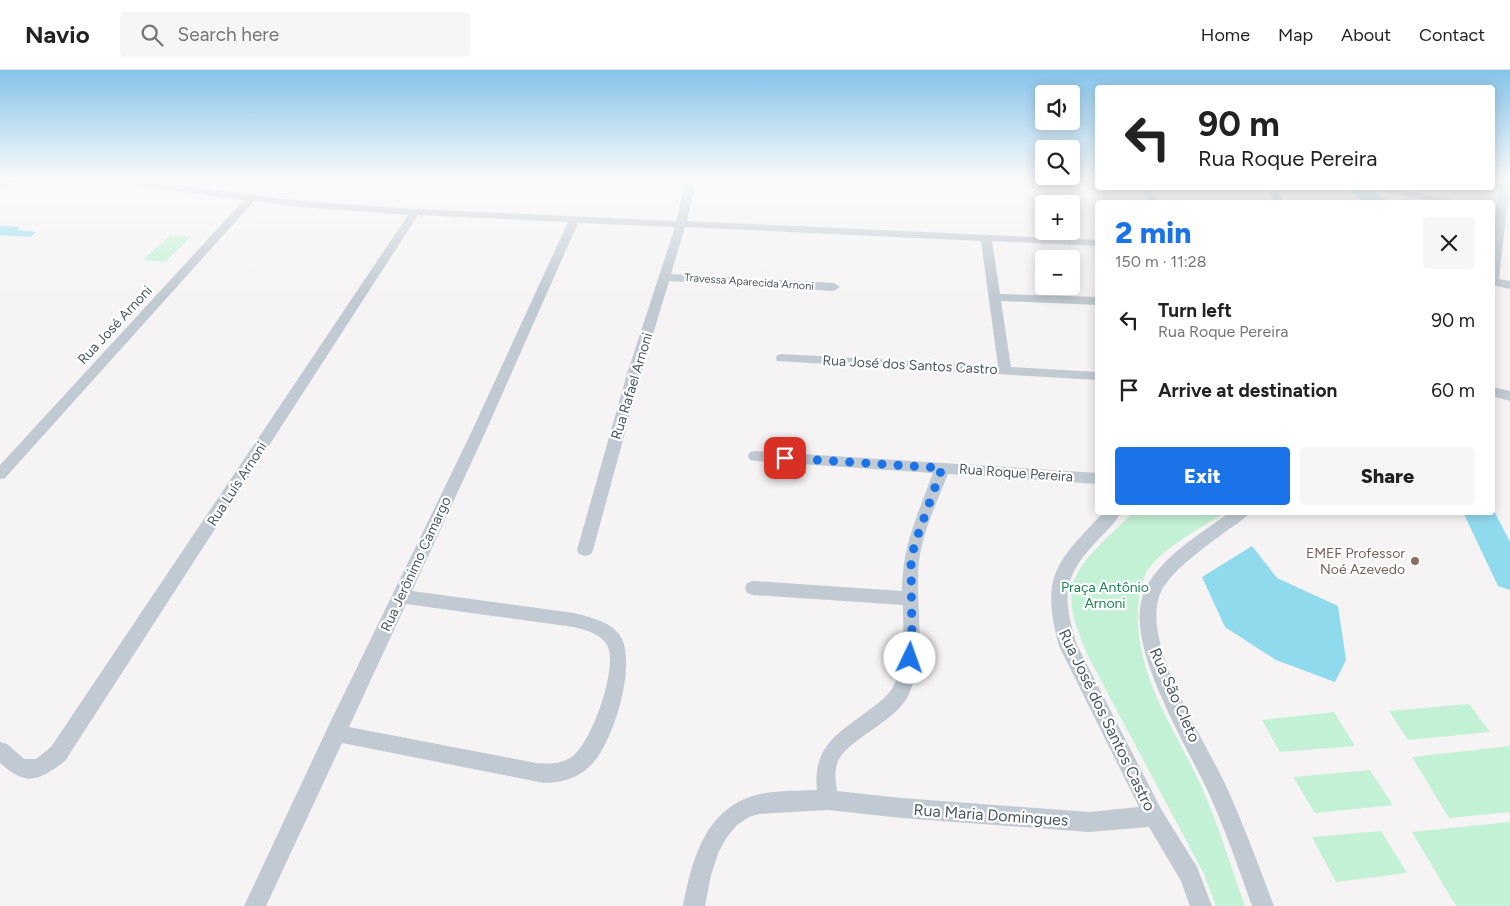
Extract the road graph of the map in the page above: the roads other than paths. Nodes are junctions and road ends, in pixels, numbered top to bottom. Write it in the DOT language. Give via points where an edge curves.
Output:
graph roads {
  1 [pos="232,219"];
  2 [pos="410,219"];
  3 [pos="554,219"];
  4 [pos="682,219"];
  5 [pos="1497,219"];
  6 [pos="574,220"];
  7 [pos="681,224"];
  8 [pos="986,237"];
  9 [pos="1095,243"];
  10 [pos="1495,246"];
  11 [pos="665,277"];
  12 [pos="1495,281"];
  13 [pos="1510,285"];
  14 [pos="834,287"];
  15 [pos="996,297"];
  16 [pos="1095,301"];
  17 [pos="782,358"];
  18 [pos="1005,370"];
  19 [pos="1095,376"];
  20 [pos="1495,392"];
  21 [pos="1510,396"];
  22 [pos="755,456"];
  23 [pos="942,468"];
  24 [pos="0,474"];
  25 [pos="1095,480"];
  26 [pos="1111,515"];
  27 [pos="1238,515"];
  28 [pos="585,550"];
  29 [pos="753,588"];
  30 [pos="401,596"];
  31 [pos="910,599"];
  32 [pos="335,733"];
  33 [pos="0,751"];
  34 [pos="828,800"];
  35 [pos="1154,816"];
  36 [pos="255,906"];
  37 [pos="694,906"];
  38 [pos="1201,906"];
  39 [pos="1264,906"];
  1 -- 24 [label="street, Rua José Arnoni"];
  2 -- 33 [label="street, Rua Luís Arnoni" via="58,754 38,768 20,769"];
  3 -- 6 [label="street"];
  4 -- 7 [label="street, Rua Rafael Arnoni"];
  5 -- 10 [label="street"];
  6 -- 7 [label="street"];
  6 -- 30 [label="street, Rua Jerônimo Camargo"];
  7 -- 8 [label="street"];
  7 -- 11 [label="street, Rua Rafael Arnoni"];
  8 -- 9 [label="street"];
  8 -- 15 [label="street"];
  11 -- 14 [label="street, Travessa Aparecida Arnoni"];
  11 -- 28 [label="street, Rua Rafael Arnoni"];
  12 -- 13 [label="street"];
  15 -- 16 [label="street"];
  15 -- 18 [label="street"];
  17 -- 18 [label="street, Rua José dos Santos Castro"];
  18 -- 19 [label="street, Rua José dos Santos Castro"];
  20 -- 21 [label="street"];
  22 -- 23 [label="street, Rua Roque Pereira"];
  23 -- 25 [label="street, Rua Roque Pereira"];
  23 -- 31 [label="street" via="915,543"];
  26 -- 35 [label="street, Rua José dos Santos Castro" via="1072,556 1062,573 1057,594 1059,619 1068,646"];
  27 -- 39 [label="street, Rua São Cleto" via="1159,580 1151,595 1149,616 1151,640 1159,668 1226,808"];
  29 -- 31 [label="street"];
  30 -- 32 [label="street, Rua Jerônimo Camargo"];
  30 -- 32 [label="street" via="574,620 608,634 617,646 619,661 613,695 600,733 589,753 574,768 558,773 524,770"];
  31 -- 34 [label="street" via="912,645 900,693 882,713 833,750 827,762"];
  32 -- 36 [label="street, Rua Jerônimo Camargo"];
  34 -- 35 [label="street, Rua Maria Domingues" via="1089,822"];
  34 -- 37 [label="street, Rua Maria Domingues" via="759,804 740,810 723,825 708,849 697,882"];
  35 -- 38 [label="street, Rua José dos Santos Castro" via="1189,875"];
}
